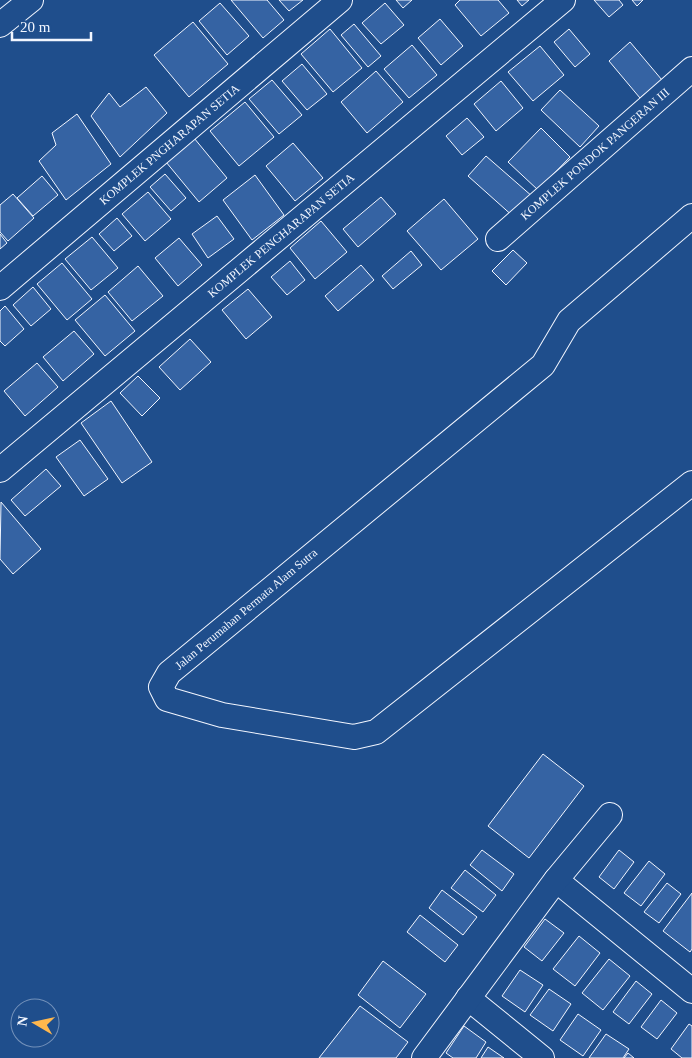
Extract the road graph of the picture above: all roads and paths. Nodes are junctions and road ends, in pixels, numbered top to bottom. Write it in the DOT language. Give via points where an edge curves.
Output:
graph roads {
  1 [pos="31,0"];
  2 [pos="340,0"];
  3 [pos="563,0"];
  4 [pos="0,25"];
  5 [pos="692,69"];
  6 [pos="692,216"];
  7 [pos="498,239"];
  8 [pos="0,288"];
  9 [pos="0,470"];
  10 [pos="692,483"];
  11 [pos="610,815"];
  12 [pos="556,880"];
  13 [pos="692,991"];
  14 [pos="468,998"];
  15 [pos="424,1058"];
  16 [pos="542,1058"];
  1 -- 4 [label="street"];
  2 -- 8 [label="street, KOMPLEK PNGHARAPAN SETIA"];
  3 -- 9 [label="street, KOMPLEK PENGHARAPAN SETIA"];
  5 -- 7 [label="street, KOMPLEK PONDOK PANGERAN III"];
  6 -- 10 [label="street, Jalan Perumahan Permata Alam Sutra" via="569,321 543,365 169,673 161,688 167,699 222,714 354,737 376,732"];
  11 -- 12 [label="street"];
  12 -- 13 [label="street"];
  12 -- 14 [label="street"];
  14 -- 15 [label="street"];
  14 -- 16 [label="street"];
}
